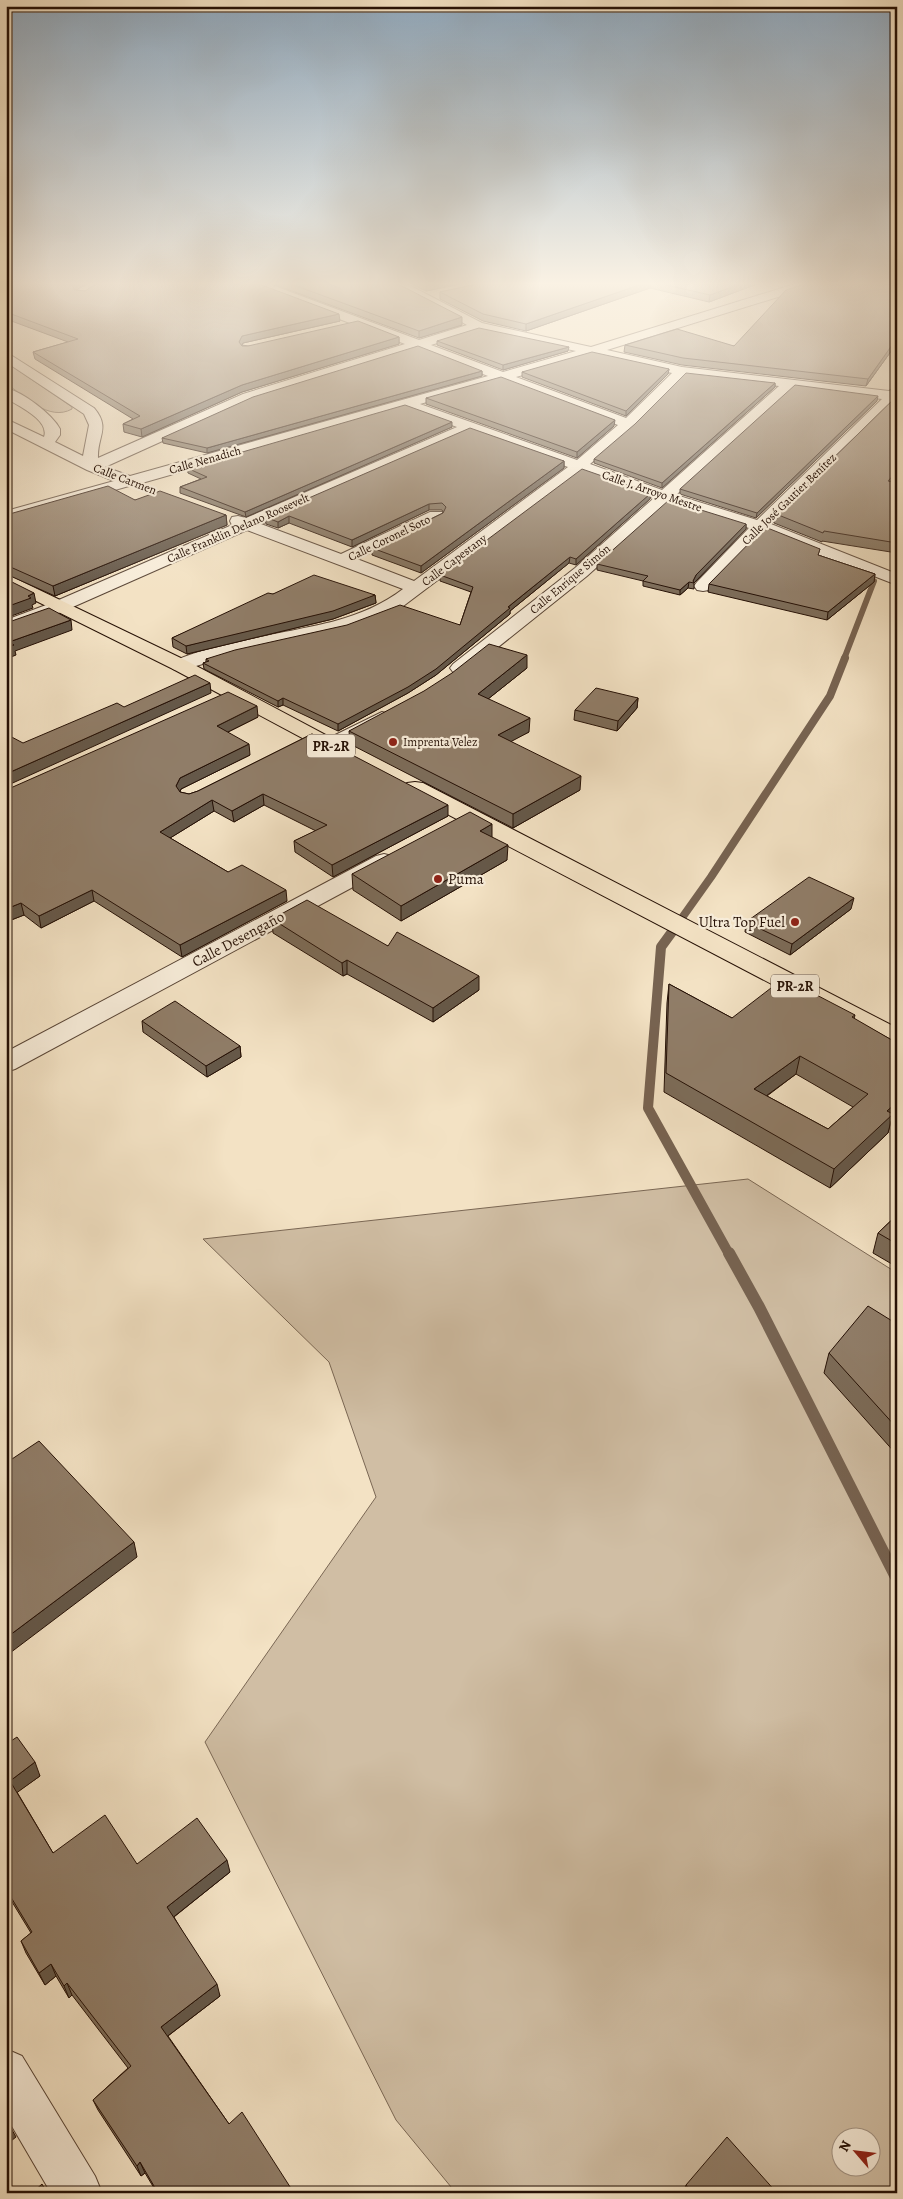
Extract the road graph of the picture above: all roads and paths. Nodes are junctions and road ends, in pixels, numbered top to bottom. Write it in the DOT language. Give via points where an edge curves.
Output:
graph roads {
  1 [pos="53,387"];
  2 [pos="281,387"];
  3 [pos="468,387"];
  4 [pos="528,387"];
  5 [pos="666,387"];
  6 [pos="787,387"];
  7 [pos="818,387"];
  8 [pos="6,392"];
  9 [pos="896,394"];
  10 [pos="406,404"];
  11 [pos="6,423"];
  12 [pos="628,424"];
  13 [pos="469,427"];
  14 [pos="46,443"];
  15 [pos="579,466"];
  16 [pos="92,467"];
  17 [pos="131,481"];
  18 [pos="157,491"];
  19 [pos="666,497"];
  20 [pos="220,515"];
  21 [pos="436,515"];
  22 [pos="6,516"];
  23 [pos="246,525"];
  24 [pos="760,526"];
  25 [pos="342,560"];
  26 [pos="6,579"];
  27 [pos="897,580"];
  28 [pos="703,586"];
  29 [pos="417,588"];
  30 [pos="60,606"];
  31 [pos="6,627"];
  32 [pos="180,666"];
  33 [pos="444,680"];
  34 [pos="399,709"];
  35 [pos="330,745"];
  36 [pos="356,759"];
  37 [pos="400,780"];
  38 [pos="469,816"];
  39 [pos="443,830"];
  40 [pos="408,848"];
  41 [pos="896,1038"];
  42 [pos="6,1063"];
  43 [pos="6,2072"];
  44 [pos="78,2193"];
  1 -- 16 [label="street" via="96,418 98,426 90,452"];
  2 -- 16 [label="street" via="248,397"];
  3 -- 10 [label="street, Calle Nenadich"];
  4 -- 12 [label="street"];
  5 -- 12 [label="street, Calle Capestany"];
  6 -- 19 [label="street, Calle Enrique Simón"];
  7 -- 9 [label="street"];
  8 -- 14 [label="street" via="46,419 53,428"];
  9 -- 24 [label="street, Calle José Gautier Benítez"];
  10 -- 13 [label="street, Calle J. Arroyo Mestre"];
  10 -- 17 [label="street, Calle Nenadich"];
  11 -- 14 [label="street, Calle Carmen"];
  12 -- 15 [label="street, Calle Capestany"];
  13 -- 15 [label="street, Calle J. Arroyo Mestre"];
  13 -- 23 [label="street, Calle Franklin Delano Roosevelt"];
  14 -- 16 [label="street, Calle Carmen"];
  15 -- 19 [label="street, Calle J. Arroyo Mestre"];
  15 -- 29 [label="street, Calle Capestany"];
  16 -- 17 [label="street, Calle Carmen"];
  17 -- 18 [label="street, Calle Carmen"];
  17 -- 22 [label="street, Calle Nenadich"];
  19 -- 24 [label="street, Calle J. Arroyo Mestre"];
  19 -- 33 [label="street, Calle Enrique Simón" via="581,572"];
  20 -- 23 [label="street"];
  21 -- 25 [label="street, Calle Coronel Soto"];
  23 -- 25 [label="street"];
  23 -- 30 [label="street, Calle Franklin Delano Roosevelt"];
  24 -- 27 [label="street, Calle J. Arroyo Mestre"];
  24 -- 28 [label="street, Calle José Gautier Benítez"];
  25 -- 29 [label="street"];
  26 -- 30 [label="main road, PR-2R"];
  29 -- 32 [label="street, Calle Capestany" via="392,606 362,619 229,649"];
  30 -- 31 [label="street, Calle Franklin Delano Roosevelt"];
  30 -- 32 [label="main road, PR-2R"];
  32 -- 35 [label="main road, PR-2R" via="221,697 303,740"];
  34 -- 35 [label="street"];
  35 -- 36 [label="main road, PR-2R"];
  37 -- 38 [label="main road, PR-2R"];
  38 -- 39 [label="street"];
  38 -- 41 [label="main road, PR-2R"];
  40 -- 42 [label="street, Calle Desengaño"];
  43 -- 44 [label="street"];
}
